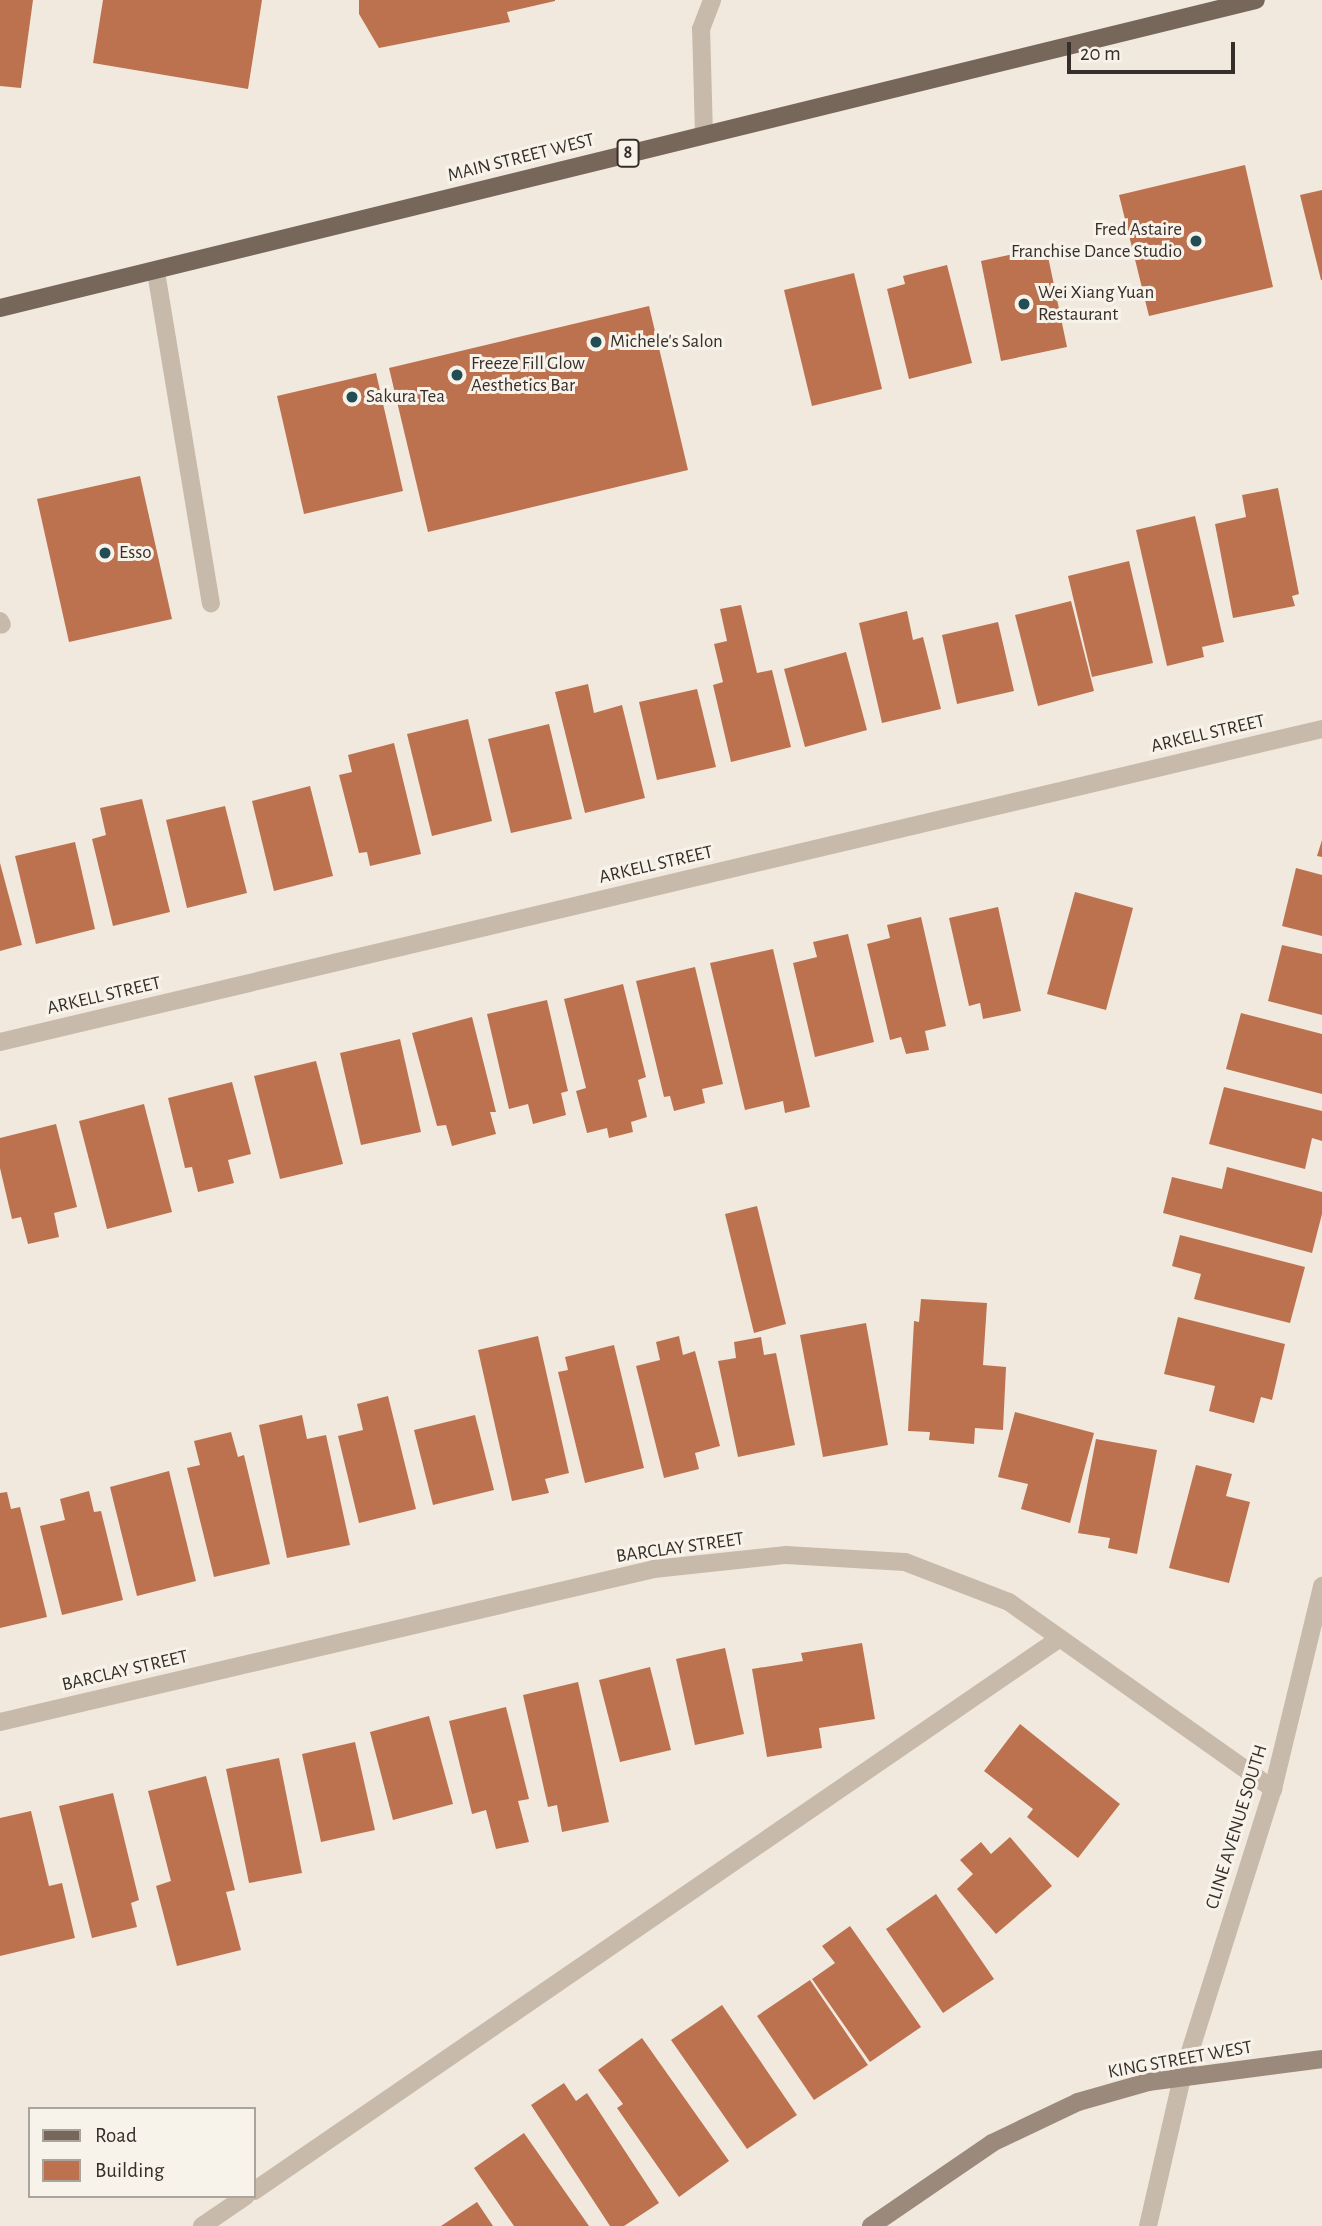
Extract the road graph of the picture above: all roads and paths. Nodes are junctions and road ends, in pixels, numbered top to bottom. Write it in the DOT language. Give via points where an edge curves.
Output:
graph roads {
  1 [pos="712,0"];
  2 [pos="1255,0"];
  3 [pos="704,134"];
  4 [pos="156,272"];
  5 [pos="0,308"];
  6 [pos="211,603"];
  7 [pos="1322,729"];
  8 [pos="0,1042"];
  9 [pos="1322,1587"];
  10 [pos="1060,1638"];
  11 [pos="0,1722"];
  12 [pos="1273,1789"];
  13 [pos="1322,2059"];
  14 [pos="1182,2077"];
  15 [pos="256,2190"];
  16 [pos="243,2198"];
  17 [pos="202,2226"];
  18 [pos="871,2226"];
  19 [pos="1148,2226"];
  1 -- 3 [label="street" via="701,29"];
  2 -- 3 [label="main road, MAIN STREET WEST / 8"];
  3 -- 4 [label="main road, MAIN STREET WEST / 8"];
  4 -- 5 [label="main road, MAIN STREET WEST / 8"];
  4 -- 6 [label="street"];
  7 -- 8 [label="street, ARKELL STREET"];
  9 -- 12 [label="street, CLINE AVENUE SOUTH"];
  10 -- 11 [label="street, BARCLAY STREET" via="1009,1602 905,1562 786,1555 654,1569"];
  10 -- 12 [label="street, BARCLAY STREET"];
  10 -- 15 [label="street"];
  12 -- 14 [label="street, CLINE AVENUE SOUTH"];
  13 -- 14 [label="street, KING STREET WEST"];
  14 -- 18 [label="street, KING STREET WEST" via="1103,2095 1044,2116 992,2143"];
  14 -- 19 [label="street, CLINE AVENUE SOUTH"];
  16 -- 17 [label="street"];
}
